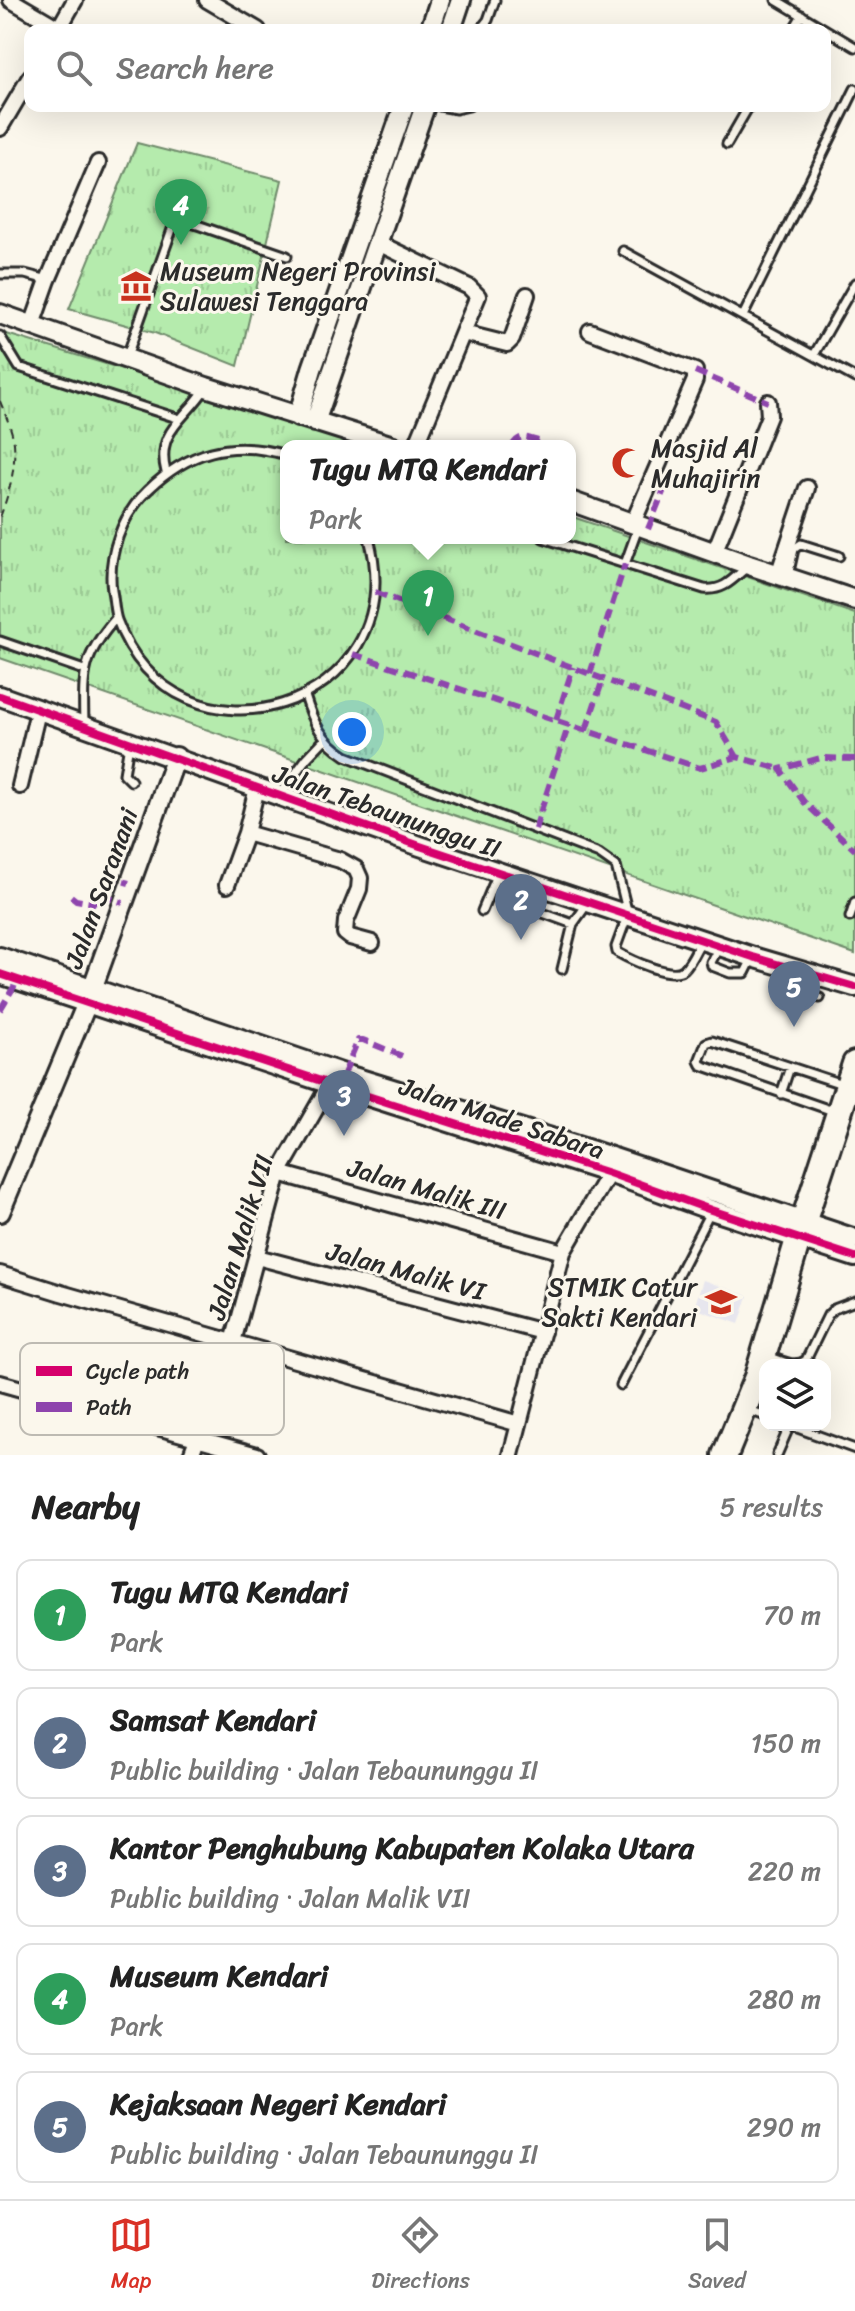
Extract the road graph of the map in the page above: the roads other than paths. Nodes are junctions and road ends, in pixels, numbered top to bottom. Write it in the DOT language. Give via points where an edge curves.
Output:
graph roads {
  1 [pos="11,0"];
  2 [pos="75,0"];
  3 [pos="207,0"];
  4 [pos="440,0"];
  5 [pos="461,0"];
  6 [pos="495,0"];
  7 [pos="776,0"];
  8 [pos="802,15"];
  9 [pos="52,24"];
  10 [pos="63,24"];
  11 [pos="248,24"];
  12 [pos="432,24"];
  13 [pos="453,24"];
  14 [pos="485,24"];
  15 [pos="797,24"];
  16 [pos="817,24"];
  17 [pos="831,33"];
  18 [pos="855,47"];
  19 [pos="24,87"];
  20 [pos="855,89"];
  21 [pos="396,112"];
  22 [pos="423,112"];
  23 [pos="746,112"];
  24 [pos="0,128"];
  25 [pos="727,144"];
  26 [pos="98,163"];
  27 [pos="378,243"];
  28 [pos="623,251"];
  29 [pos="287,256"];
  30 [pos="0,274"];
  31 [pos="48,280"];
  32 [pos="855,283"];
  33 [pos="527,295"];
  34 [pos="0,314"];
  35 [pos="743,316"];
  36 [pos="32,325"];
  37 [pos="590,331"];
  38 [pos="463,333"];
  39 [pos="0,336"];
  40 [pos="814,355"];
  41 [pos="126,358"];
  42 [pos="855,378"];
  43 [pos="206,387"];
  44 [pos="768,402"];
  45 [pos="180,419"];
  46 [pos="307,420"];
  47 [pos="373,440"];
  48 [pos="418,440"];
  49 [pos="280,453"];
  50 [pos="166,472"];
  51 [pos="807,488"];
  52 [pos="576,503"];
  53 [pos="636,524"];
  54 [pos="371,544"];
  55 [pos="562,544"];
  56 [pos="714,553"];
  57 [pos="839,556"];
  58 [pos="625,564"];
  59 [pos="749,565"];
  60 [pos="782,577"];
  61 [pos="855,600"];
  62 [pos="116,618"];
  63 [pos="0,641"];
  64 [pos="84,670"];
  65 [pos="0,696"];
  66 [pos="305,696"];
  67 [pos="38,711"];
  68 [pos="84,725"];
  69 [pos="325,739"];
  70 [pos="129,742"];
  71 [pos="176,757"];
  72 [pos="131,781"];
  73 [pos="20,786"];
  74 [pos="257,788"];
  75 [pos="279,795"];
  76 [pos="246,833"];
  77 [pos="499,871"];
  78 [pos="227,885"];
  79 [pos="589,902"];
  80 [pos="855,902"];
  81 [pos="518,904"];
  82 [pos="482,911"];
  83 [pos="628,914"];
  84 [pos="850,917"];
  85 [pos="573,924"];
  86 [pos="711,942"];
  87 [pos="372,943"];
  88 [pos="0,957"];
  89 [pos="562,969"];
  90 [pos="0,974"];
  91 [pos="811,975"];
  92 [pos="855,987"];
  93 [pos="90,996"];
  94 [pos="820,998"];
  95 [pos="790,1067"];
  96 [pos="852,1075"];
  97 [pos="330,1084"];
  98 [pos="781,1094"];
  99 [pos="839,1113"];
  100 [pos="279,1173"];
  101 [pos="609,1173"];
  102 [pos="711,1210"];
  103 [pos="0,1212"];
  104 [pos="801,1231"];
  105 [pos="855,1239"];
  106 [pos="563,1252"];
  107 [pos="257,1257"];
  108 [pos="855,1257"];
  109 [pos="0,1274"];
  110 [pos="855,1301"];
  111 [pos="543,1332"];
  112 [pos="233,1342"];
  113 [pos="236,1343"];
  114 [pos="764,1354"];
  115 [pos="284,1357"];
  116 [pos="0,1383"];
  117 [pos="621,1385"];
  118 [pos="20,1389"];
  119 [pos="755,1412"];
  120 [pos="519,1424"];
  121 [pos="787,1431"];
  122 [pos="806,1431"];
  123 [pos="181,1435"];
  124 [pos="197,1435"];
  125 [pos="195,1439"];
  126 [pos="855,1449"];
  127 [pos="191,1455"];
  128 [pos="257,1455"];
  129 [pos="511,1455"];
  130 [pos="725,1455"];
  131 [pos="777,1455"];
  1 -- 9 [label="street"];
  2 -- 10 [label="street"];
  3 -- 11 [label="street"];
  4 -- 12 [label="street"];
  5 -- 13 [label="street"];
  6 -- 14 [label="lane"];
  7 -- 8 [label="lane"];
  8 -- 15 [label="lane"];
  8 -- 16 [label="lane"];
  17 -- 18 [label="lane"];
  19 -- 24 [label="street"];
  20 -- 35 [label="lane"];
  21 -- 46 [label="street" via="312,369"];
  22 -- 27 [label="street"];
  23 -- 25 [label="lane"];
  26 -- 31 [label="street"];
  27 -- 38 [label="street" via="476,292"];
  27 -- 46 [label="street"];
  28 -- 35 [label="lane"];
  29 -- 41 [label="lane" via="175,221"];
  30 -- 31 [label="lane"];
  31 -- 36 [label="street"];
  32 -- 40 [label="lane"];
  33 -- 38 [label="street" via="507,344"];
  34 -- 36 [label="street"];
  35 -- 40 [label="lane"];
  36 -- 41 [label="street"];
  37 -- 53 [label="street" via="695,373"];
  38 -- 48 [label="street"];
  39 -- 45 [label="lane" via="19,367"];
  40 -- 42 [label="lane"];
  41 -- 43 [label="street"];
  43 -- 45 [label="lane"];
  43 -- 46 [label="street"];
  44 -- 56 [label="street" via="769,416"];
  45 -- 50 [label="lane" via="164,443"];
  46 -- 47 [label="street"];
  49 -- 50 [label="lane" via="230,448 197,456"];
  50 -- 62 [label="lane" via="137,500 118,537 110,577"];
  51 -- 60 [label="street"];
  52 -- 53 [label="street"];
  53 -- 56 [label="street"];
  53 -- 58 [label="lane"];
  54 -- 66 [label="lane" via="375,592 368,624 353,654 332,678"];
  55 -- 58 [label="lane"];
  56 -- 59 [label="street"];
  57 -- 60 [label="lane" via="801,544"];
  58 -- 59 [label="lane" via="713,590 724,588"];
  59 -- 60 [label="street"];
  60 -- 61 [label="street"];
  62 -- 64 [label="lane"];
  62 -- 66 [label="lane" via="150,674 177,694 208,707 274,708"];
  63 -- 64 [label="lane"];
  64 -- 68 [label="lane"];
  65 -- 67 [label="street, Jalan Tebaununggu II"];
  66 -- 69 [label="lane"];
  67 -- 68 [label="street, Jalan Tebaununggu II"];
  67 -- 73 [label="street"];
  68 -- 70 [label="street, Jalan Tebaununggu II"];
  69 -- 75 [label="lane"];
  69 -- 83 [label="lane" via="360,762 599,854 616,866"];
  70 -- 71 [label="street, Jalan Tebaununggu II"];
  70 -- 72 [label="lane" via="124,774"];
  71 -- 74 [label="street, Jalan Tebaununggu II"];
  71 -- 93 [label="street, Jalan Saranani"];
  74 -- 75 [label="street, Jalan Tebaununggu II"];
  74 -- 76 [label="street"];
  75 -- 77 [label="street, Jalan Tebaununggu II"];
  76 -- 78 [label="street"];
  76 -- 87 [label="street" via="356,869 359,889 345,933"];
  77 -- 79 [label="street, Jalan Tebaununggu II"];
  77 -- 82 [label="lane"];
  79 -- 83 [label="street, Jalan Tebaununggu II"];
  79 -- 85 [label="lane"];
  80 -- 84 [label="lane"];
  81 -- 85 [label="lane"];
  83 -- 86 [label="street, Jalan Tebaununggu II"];
  83 -- 86 [label="lane" via="617,952 645,967 678,972"];
  85 -- 89 [label="lane"];
  86 -- 91 [label="street, Jalan Tebaununggu II"];
  88 -- 93 [label="street, Jalan Made Sabara"];
  90 -- 93 [label="street, Jalan Made Sabara"];
  91 -- 92 [label="street, Jalan Tebaununggu II"];
  91 -- 94 [label="lane" via="805,989"];
  93 -- 97 [label="street, Jalan Made Sabara"];
  93 -- 103 [label="street, Jalan Saranani"];
  93 -- 104 [label="street, Jalan Made Sabara" via="693,1184"];
  95 -- 96 [label="lane"];
  95 -- 98 [label="lane"];
  95 -- 98 [label="lane" via="712,1041 702,1050 701,1065"];
  96 -- 99 [label="highway"];
  97 -- 100 [label="street, Jalan Malik VII"];
  97 -- 101 [label="street, Jalan Made Sabara"];
  98 -- 99 [label="lane"];
  99 -- 104 [label="highway"];
  100 -- 106 [label="street, Jalan Malik III"];
  100 -- 107 [label="street, Jalan Malik VII"];
  101 -- 102 [label="street, Jalan Made Sabara"];
  101 -- 106 [label="street"];
  102 -- 104 [label="street, Jalan Made Sabara"];
  102 -- 117 [label="lane"];
  104 -- 105 [label="street, Jalan Made Sabara"];
  104 -- 108 [label="street, Jalan Made Sabara"];
  104 -- 114 [label="highway"];
  106 -- 111 [label="street"];
  107 -- 111 [label="street, Jalan Malik VI"];
  107 -- 112 [label="street, Jalan Malik VII"];
  109 -- 112 [label="street"];
  110 -- 114 [label="lane" via="828,1315 801,1364"];
  111 -- 120 [label="street"];
  112 -- 113 [label="street"];
  114 -- 119 [label="highway"];
  115 -- 120 [label="street"];
  116 -- 118 [label="street"];
  119 -- 130 [label="highway"];
  120 -- 129 [label="street"];
  121 -- 131 [label="lane"];
  122 -- 126 [label="lane"];
  123 -- 125 [label="street"];
  124 -- 125 [label="street, Jalan Malik VII"];
  125 -- 127 [label="street, Jalan Malik VII"];
  125 -- 128 [label="street"];
}
